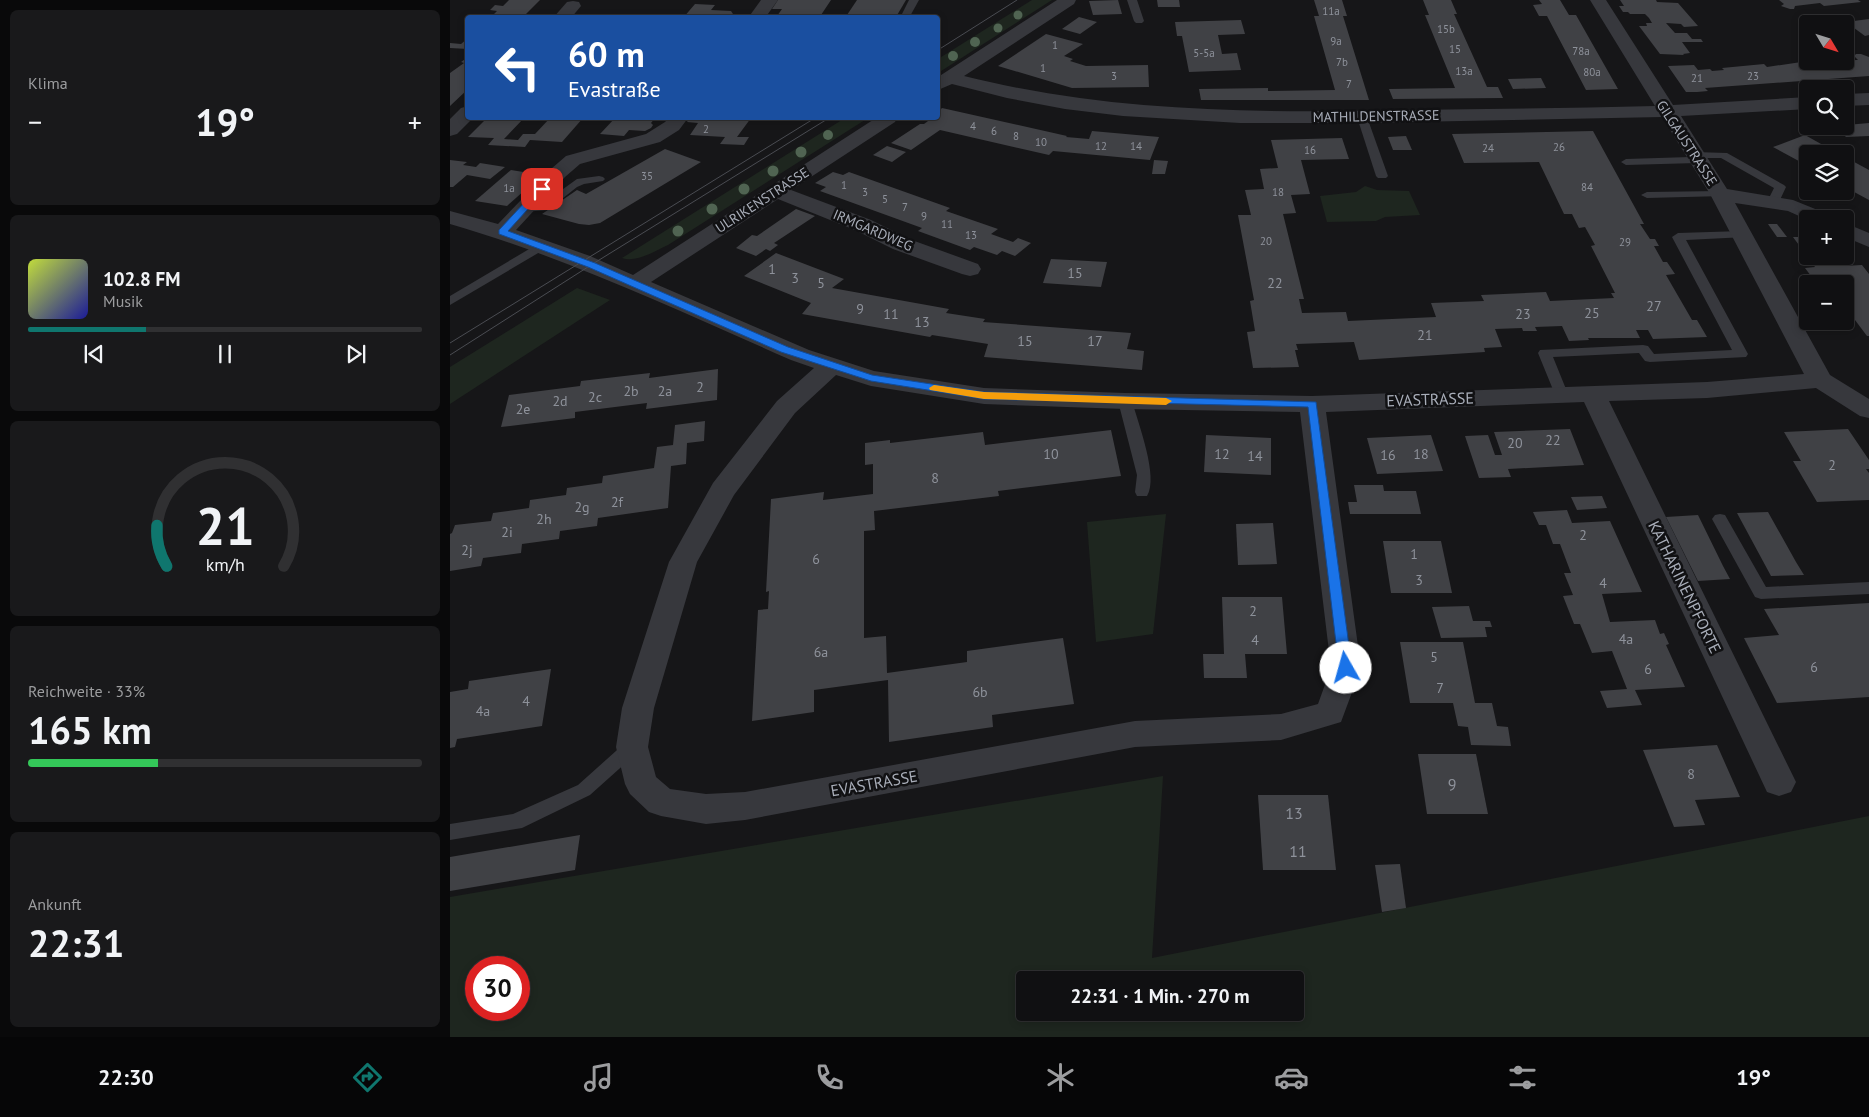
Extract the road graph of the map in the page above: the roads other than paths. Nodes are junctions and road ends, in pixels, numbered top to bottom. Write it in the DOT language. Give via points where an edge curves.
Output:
graph roads {
  1 [pos="770,0"];
  2 [pos="914,0"];
  3 [pos="1068,0"];
  4 [pos="1132,0"];
  5 [pos="1598,0"];
  6 [pos="758,15"];
  7 [pos="906,15"];
  8 [pos="1139,22"];
  9 [pos="943,82"];
  10 [pos="1869,99"];
  11 [pos="1854,100"];
  12 [pos="1799,103"];
  13 [pos="1666,111"];
  14 [pos="465,115"];
  15 [pos="1362,117"];
  16 [pos="676,120"];
  17 [pos="885,120"];
  18 [pos="450,130"];
  19 [pos="1696,157"];
  20 [pos="1626,162"];
  21 [pos="1382,176"];
  22 [pos="600,179"];
  23 [pos="775,191"];
  24 [pos="1720,194"];
  25 [pos="1648,195"];
  26 [pos="1774,202"];
  27 [pos="523,209"];
  28 [pos="1802,210"];
  29 [pos="450,217"];
  30 [pos="502,232"];
  31 [pos="1854,234"];
  32 [pos="1742,235"];
  33 [pos="1869,241"];
  34 [pos="541,246"];
  35 [pos="970,269"];
  36 [pos="635,283"];
  37 [pos="450,301"];
  38 [pos="832,365"];
  39 [pos="1820,380"];
  40 [pos="1592,393"];
  41 [pos="1560,394"];
  42 [pos="1125,401"];
  43 [pos="1312,404"];
  44 [pos="1869,410"];
  45 [pos="1142,492"];
  46 [pos="1720,519"];
  47 [pos="1869,588"];
  48 [pos="632,747"];
  49 [pos="1779,782"];
  50 [pos="450,832"];
  1 -- 6 [label="street"];
  2 -- 7 [label="lane"];
  3 -- 9 [label="street"];
  4 -- 8 [label="lane"];
  5 -- 13 [label="street, GILGAUSTRASSE"];
  9 -- 15 [label="street, MATHILDENSTRASSE" via="1097,109 1175,116 1251,119"];
  10 -- 11 [label="street"];
  12 -- 13 [label="street, MATHILDENSTRASSE"];
  13 -- 15 [label="street, MATHILDENSTRASSE"];
  13 -- 19 [label="street, GILGAUSTRASSE"];
  14 -- 18 [label="street"];
  15 -- 21 [label="lane"];
  16 -- 27 [label="street" via="653,138 573,160"];
  17 -- 23 [label="street, ULRIKENSTRASSE"];
  19 -- 20 [label="lane"];
  19 -- 24 [label="street, GILGAUSTRASSE"];
  19 -- 26 [label="lane" via="1723,155 1780,187"];
  22 -- 27 [label="lane" via="573,184 544,208"];
  23 -- 35 [label="street, IRMGARDWEG"];
  23 -- 36 [label="street, ULRIKENSTRASSE"];
  24 -- 25 [label="lane"];
  24 -- 26 [label="street, GILGAUSTRASSE"];
  24 -- 32 [label="street"];
  26 -- 28 [label="street, GILGAUSTRASSE"];
  27 -- 30 [label="street"];
  29 -- 30 [label="street, EVASTRASSE"];
  30 -- 34 [label="street, EVASTRASSE"];
  31 -- 33 [label="street"];
  32 -- 39 [label="street"];
  32 -- 41 [label="lane" via="1678,237 1741,354 1650,358 1643,349 1544,353"];
  34 -- 36 [label="street, EVASTRASSE"];
  34 -- 37 [label="lane"];
  36 -- 38 [label="street, EVASTRASSE" via="770,343"];
  38 -- 42 [label="street, EVASTRASSE" via="871,378 984,396"];
  38 -- 48 [label="street, EVASTRASSE" via="786,407 750,452 683,562 638,708"];
  39 -- 40 [label="street, EVASTRASSE" via="1707,390"];
  39 -- 44 [label="street"];
  40 -- 41 [label="street, EVASTRASSE"];
  40 -- 49 [label="street, KATHARINENPFORTE"];
  41 -- 43 [label="street, EVASTRASSE"];
  42 -- 43 [label="street, EVASTRASSE"];
  42 -- 45 [label="lane" via="1144,475"];
  43 -- 48 [label="street, EVASTRASSE" via="1346,668 1330,713 1281,727 1149,732 745,806 706,809 661,802 642,784"];
  46 -- 47 [label="lane" via="1760,593"];
  48 -- 50 [label="lane" via="584,790 515,822"];
}
